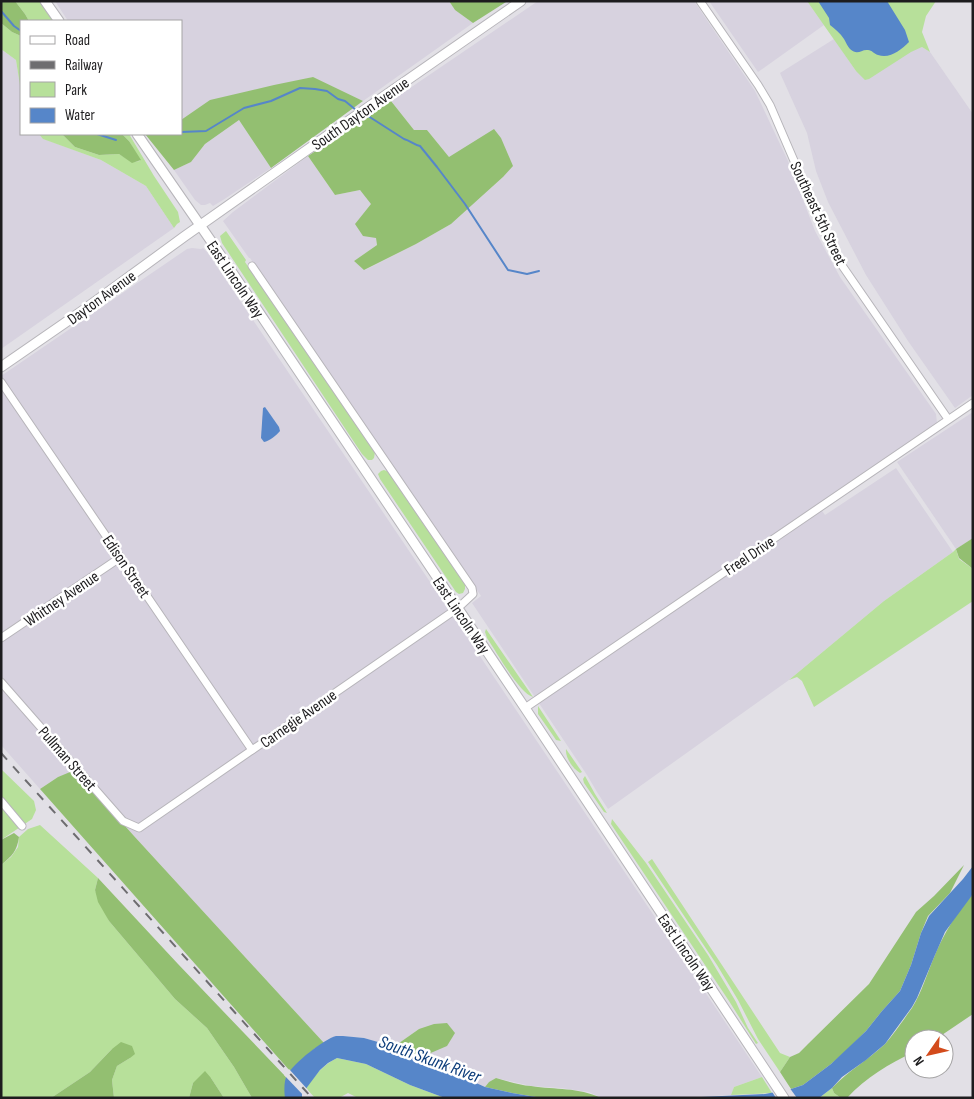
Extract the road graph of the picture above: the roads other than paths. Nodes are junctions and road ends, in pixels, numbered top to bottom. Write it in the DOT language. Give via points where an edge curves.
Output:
graph roads {
  1 [pos="45,1"];
  2 [pos="521,1"];
  3 [pos="700,1"];
  4 [pos="58,20"];
  5 [pos="138,135"];
  6 [pos="200,226"];
  7 [pos="252,266"];
  8 [pos="1,367"];
  9 [pos="1,382"];
  10 [pos="973,403"];
  11 [pos="948,420"];
  12 [pos="121,557"];
  13 [pos="458,608"];
  14 [pos="1,638"];
  15 [pos="1,682"];
  16 [pos="525,708"];
  17 [pos="252,750"];
  18 [pos="1,801"];
  19 [pos="22,826"];
  20 [pos="139,828"];
  21 [pos="784,1098"];
  1 -- 4 [label="main road"];
  2 -- 6 [label="main road, South Dayton Avenue"];
  3 -- 11 [label="street, Southeast 5th Street" via="770,105 841,264"];
  5 -- 6 [label="main road, East Lincoln Way"];
  6 -- 8 [label="main road, Dayton Avenue"];
  6 -- 13 [label="main road, East Lincoln Way"];
  7 -- 13 [label="street, Carnegie Avenue" via="472,588 473,594"];
  9 -- 12 [label="street, Edison Street"];
  10 -- 11 [label="street, Freel Drive"];
  11 -- 16 [label="street, Freel Drive"];
  12 -- 14 [label="street, Whitney Avenue"];
  12 -- 17 [label="street, Edison Street"];
  13 -- 16 [label="main road, East Lincoln Way"];
  13 -- 17 [label="street, Carnegie Avenue"];
  15 -- 20 [label="street, Pullman Street" via="123,821"];
  16 -- 21 [label="main road, East Lincoln Way"];
  17 -- 20 [label="street, Carnegie Avenue"];
  18 -- 19 [label="street"];
}
